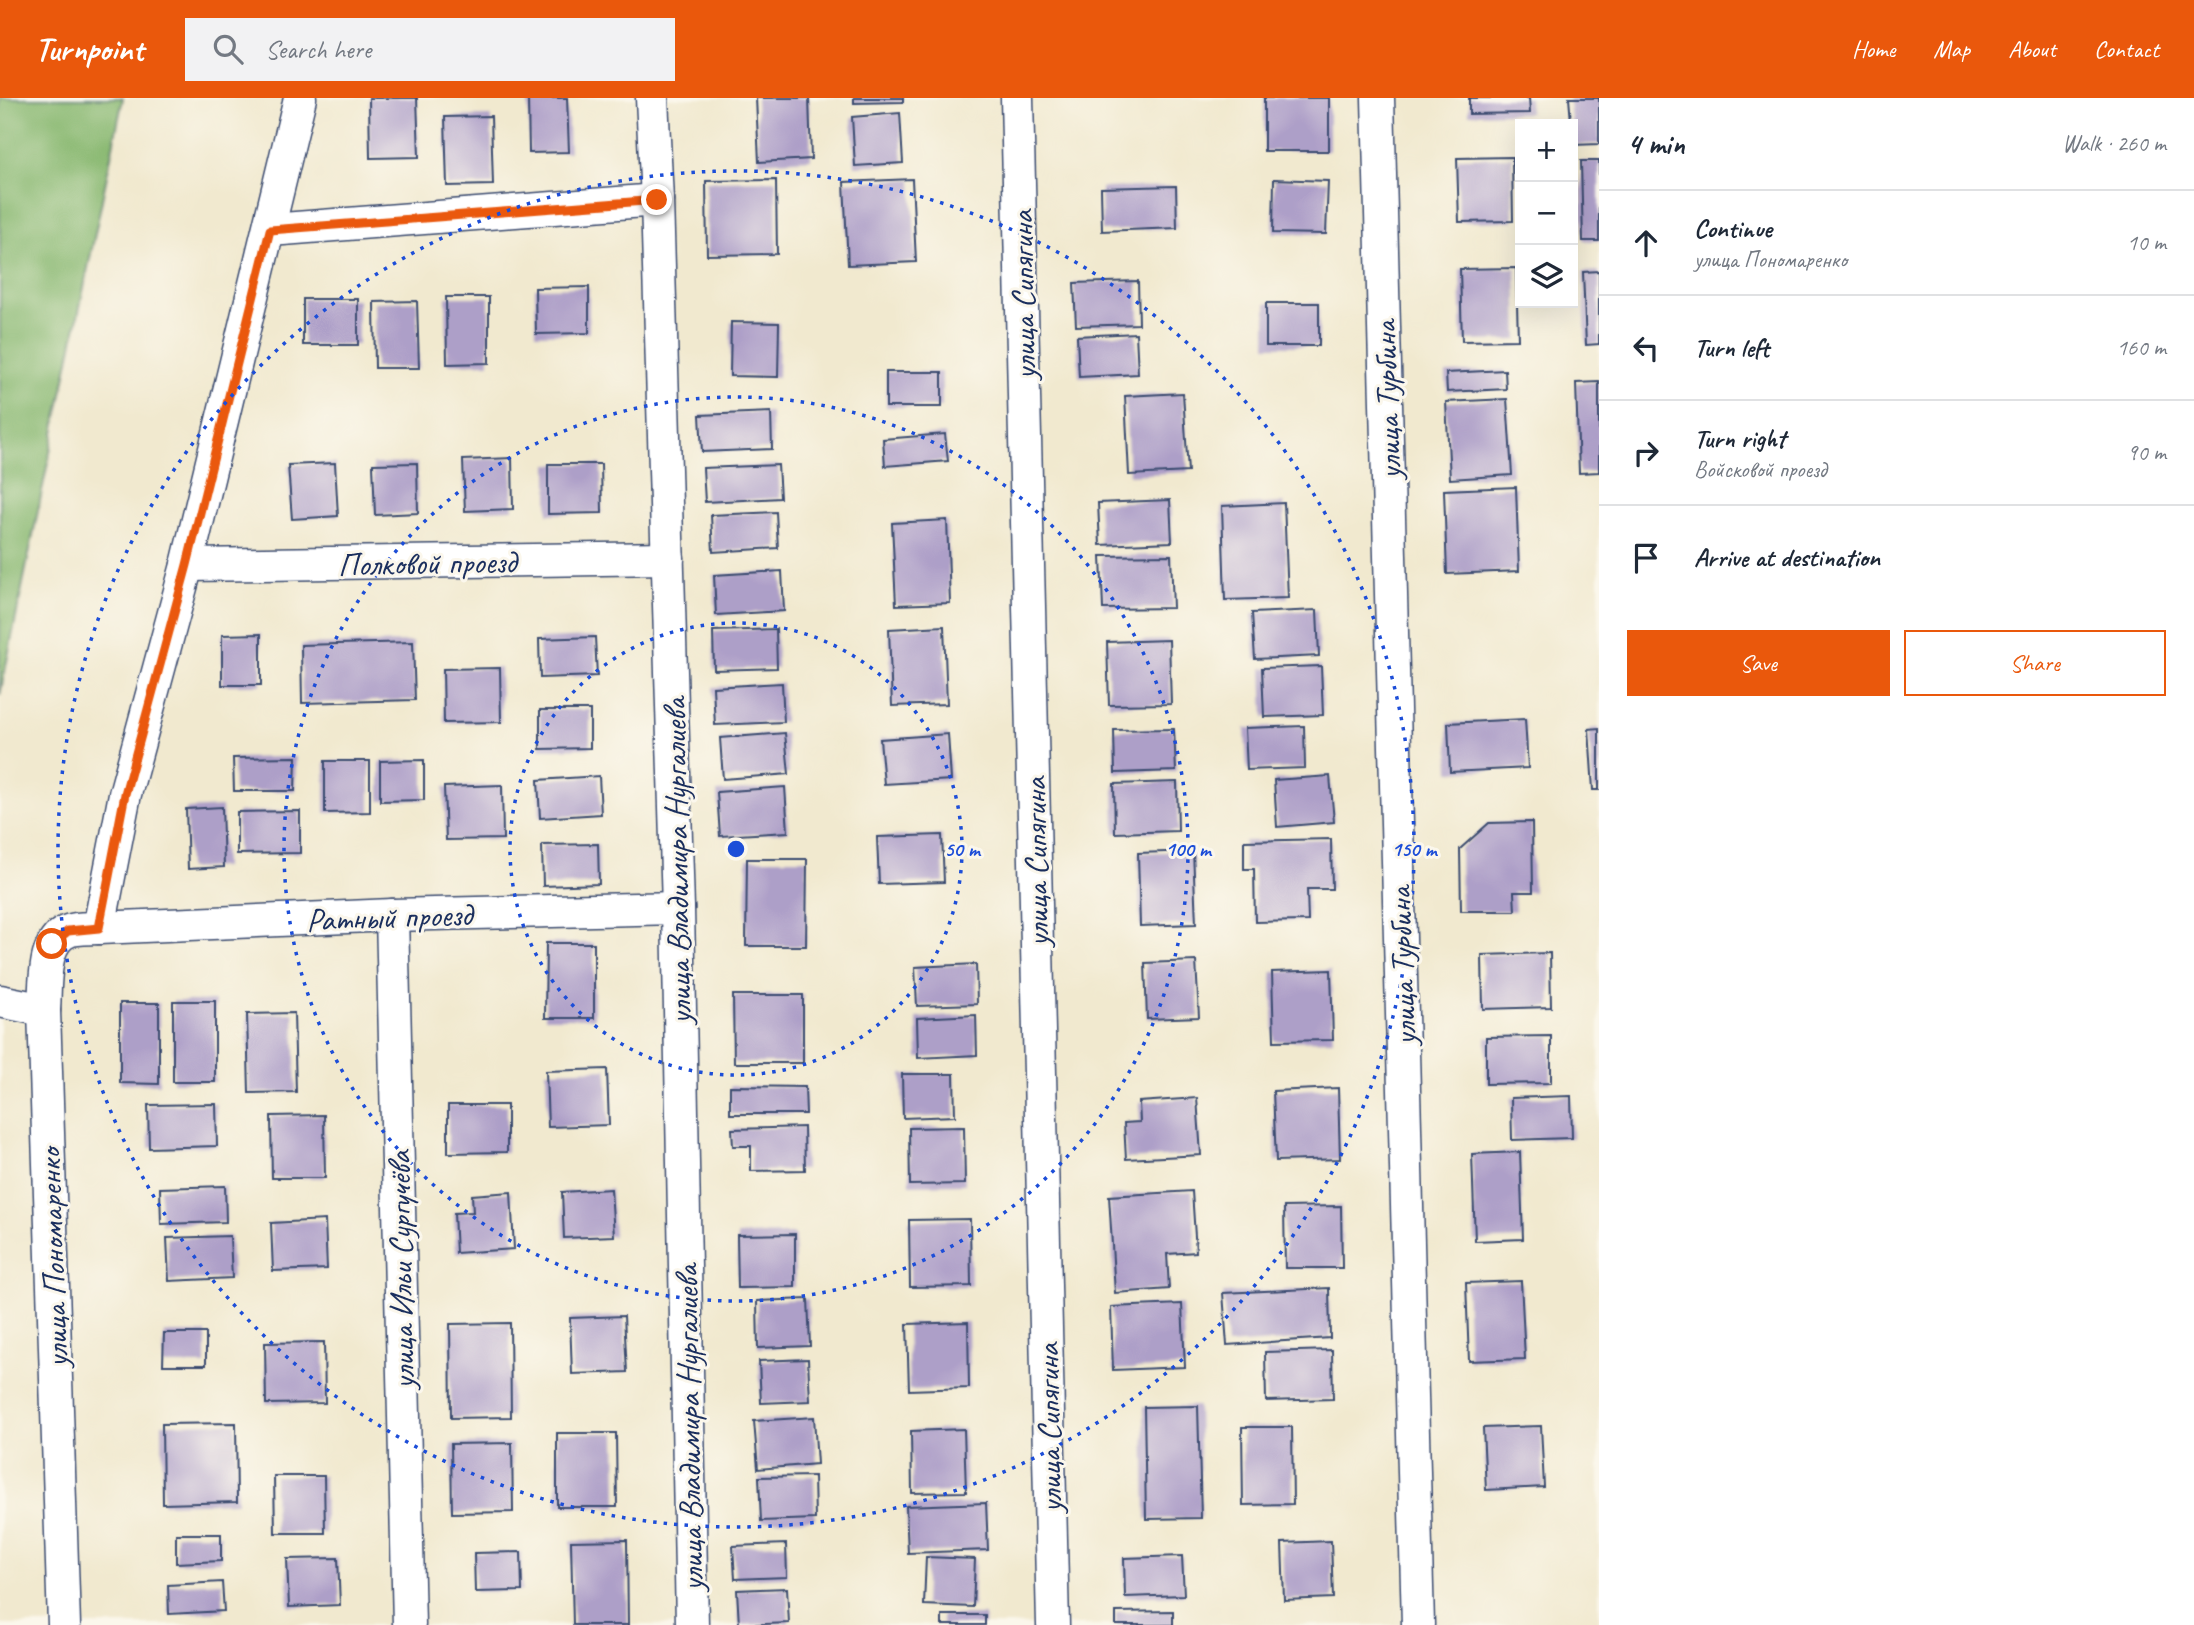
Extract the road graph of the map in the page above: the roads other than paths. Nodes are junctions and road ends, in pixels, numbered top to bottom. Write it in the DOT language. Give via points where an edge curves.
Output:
graph roads {
  1 [pos="300,98"];
  2 [pos="652,98"];
  3 [pos="1017,98"];
  4 [pos="1378,98"];
  5 [pos="657,200"];
  6 [pos="270,230"];
  7 [pos="668,558"];
  8 [pos="187,565"];
  9 [pos="678,908"];
  10 [pos="392,915"];
  11 [pos="99,928"];
  12 [pos="0,1002"];
  13 [pos="44,1010"];
  14 [pos="64,1625"];
  15 [pos="409,1625"];
  16 [pos="692,1625"];
  17 [pos="1053,1625"];
  18 [pos="1418,1625"];
  1 -- 6 [label="street"];
  2 -- 5 [label="street, улица Владимира Нургалиева"];
  3 -- 17 [label="street, улица Сипягина"];
  4 -- 18 [label="street, улица Турбина"];
  5 -- 6 [label="street"];
  5 -- 7 [label="street, улица Владимира Нургалиева"];
  6 -- 8 [label="street"];
  7 -- 8 [label="street, Полковой проезд"];
  7 -- 9 [label="street, улица Владимира Нургалиева"];
  8 -- 11 [label="street" via="125,794"];
  9 -- 10 [label="street, Ратный проезд"];
  9 -- 16 [label="street, улица Владимира Нургалиева"];
  10 -- 11 [label="street, Ратный проезд"];
  10 -- 15 [label="street, улица Ильи Сургучёва"];
  11 -- 13 [label="street, улица Пономаренко" via="68,931 52,944"];
  12 -- 13 [label="street"];
  13 -- 14 [label="street, улица Пономаренко"];
}
